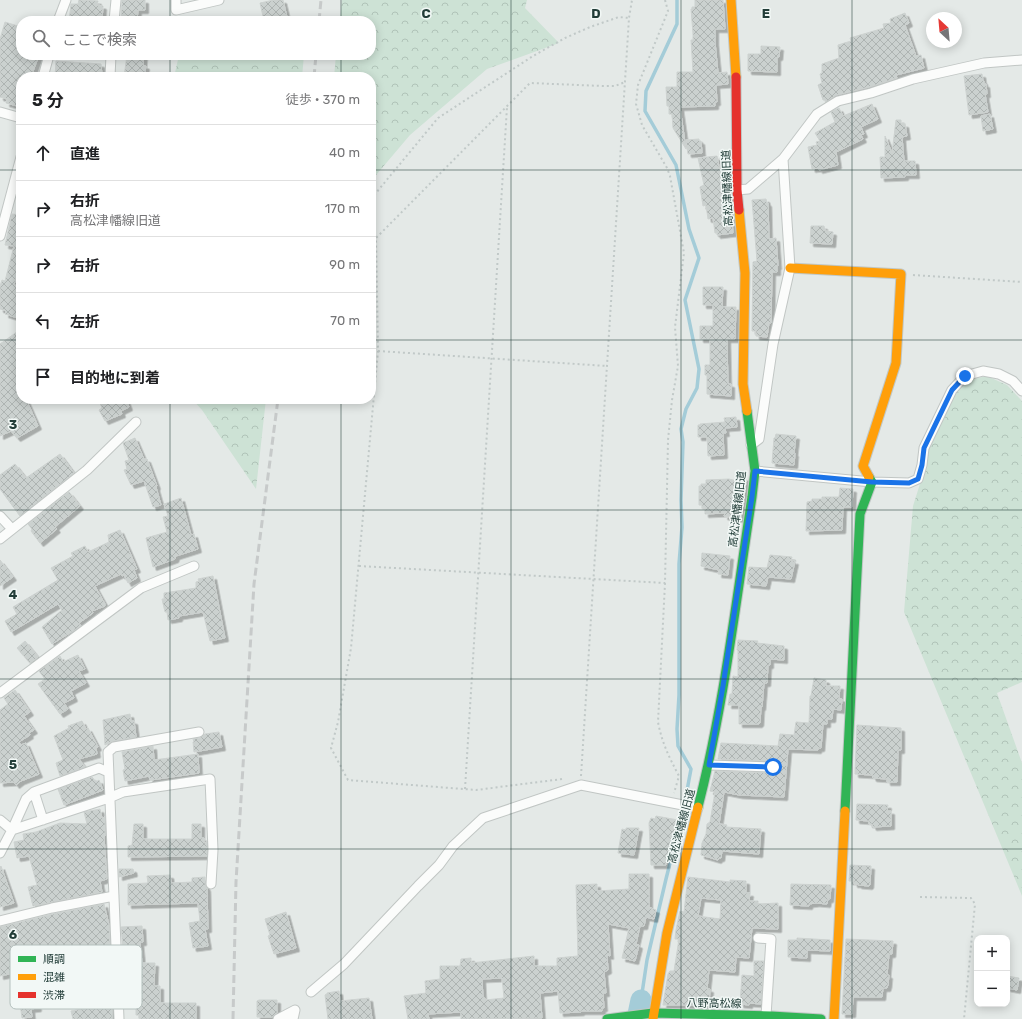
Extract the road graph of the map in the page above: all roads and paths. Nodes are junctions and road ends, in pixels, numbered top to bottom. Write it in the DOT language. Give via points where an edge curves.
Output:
graph roads {
  1 [pos="66,0"];
  2 [pos="116,0"];
  3 [pos="176,0"];
  4 [pos="219,0"];
  5 [pos="632,0"];
  6 [pos="665,0"];
  7 [pos="731,0"];
  8 [pos="60,16"];
  9 [pos="114,16"];
  10 [pos="629,18"];
  11 [pos="48,60"];
  12 [pos="111,60"];
  13 [pos="1022,60"];
  14 [pos="44,72"];
  15 [pos="110,72"];
  16 [pos="625,82"];
  17 [pos="508,106"];
  18 [pos="0,112"];
  19 [pos="16,117"];
  20 [pos="783,159"];
  21 [pos="16,176"];
  22 [pos="737,190"];
  23 [pos="376,193"];
  24 [pos="0,236"];
  25 [pos="790,268"];
  26 [pos="901,274"];
  27 [pos="1022,282"];
  28 [pos="378,351"];
  29 [pos="492,358"];
  30 [pos="607,366"];
  31 [pos="376,374"];
  32 [pos="1022,391"];
  33 [pos="373,404"];
  34 [pos="136,422"];
  35 [pos="751,445"];
  36 [pos="755,471"];
  37 [pos="872,482"];
  38 [pos="0,516"];
  39 [pos="12,529"];
  40 [pos="0,539"];
  41 [pos="194,566"];
  42 [pos="359,566"];
  43 [pos="479,572"];
  44 [pos="594,579"];
  45 [pos="665,583"];
  46 [pos="0,693"];
  47 [pos="199,732"];
  48 [pos="709,765"];
  49 [pos="773,767"];
  50 [pos="108,772"];
  51 [pos="566,779"];
  52 [pos="581,785"];
  53 [pos="465,789"];
  54 [pos="34,792"];
  55 [pos="109,798"];
  56 [pos="673,803"];
  57 [pos="695,808"];
  58 [pos="0,820"];
  59 [pos="43,820"];
  60 [pos="12,830"];
  61 [pos="0,853"];
  62 [pos="211,884"];
  63 [pos="114,896"];
  64 [pos="920,896"];
  65 [pos="0,921"];
  66 [pos="758,938"];
  67 [pos="116,945"];
  68 [pos="311,992"];
  69 [pos="119,1009"];
  70 [pos="651,1016"];
  71 [pos="766,1016"];
  72 [pos="626,1017"];
  73 [pos="119,1019"];
  74 [pos="278,1019"];
  75 [pos="293,1019"];
  76 [pos="607,1019"];
  77 [pos="821,1019"];
  78 [pos="834,1019"];
  79 [pos="964,1019"];
  1 -- 8 [label="street"];
  2 -- 9 [label="street"];
  3 -- 4 [label="street" via="176,10"];
  5 -- 10 [label="path"];
  6 -- 45 [label="path" via="668,11 638,85 636,101 642,124 670,176 684,253 675,327 678,366 668,440"];
  7 -- 22 [label="street, 高松津幡線旧道" via="736,93"];
  10 -- 16 [label="path"];
  10 -- 23 [label="path" via="619,17 565,38 438,118"];
  11 -- 14 [label="street"];
  12 -- 15 [label="street"];
  13 -- 20 [label="street" via="984,62 838,101 817,114"];
  16 -- 17 [label="path" via="615,86 530,83"];
  16 -- 30 [label="path"];
  17 -- 28 [label="path" via="376,238"];
  17 -- 29 [label="path"];
  18 -- 19 [label="street"];
  20 -- 22 [label="street" via="748,189"];
  20 -- 25 [label="street"];
  21 -- 24 [label="street"];
  22 -- 35 [label="street, 高松津幡線旧道" via="745,273 743,384"];
  25 -- 26 [label="street"];
  25 -- 35 [label="street" via="773,344 759,439"];
  26 -- 27 [label="path"];
  26 -- 37 [label="street" via="896,363 863,466"];
  28 -- 29 [label="path"];
  28 -- 31 [label="path"];
  29 -- 30 [label="path"];
  29 -- 43 [label="path"];
  30 -- 44 [label="path"];
  32 -- 37 [label="street" via="999,374 983,371 965,376 952,390 924,448 918,479 909,483"];
  33 -- 42 [label="path"];
  34 -- 39 [label="street" via="87,470"];
  35 -- 36 [label="street, 高松津幡線旧道"];
  36 -- 37 [label="street"];
  36 -- 48 [label="street, 高松津幡線旧道"];
  37 -- 78 [label="street" via="860,514"];
  38 -- 39 [label="street"];
  39 -- 40 [label="street"];
  41 -- 46 [label="street" via="141,588"];
  42 -- 43 [label="path"];
  42 -- 53 [label="path" via="351,648 331,748 348,780"];
  43 -- 44 [label="path"];
  43 -- 53 [label="path"];
  44 -- 45 [label="path"];
  44 -- 52 [label="path"];
  45 -- 56 [label="path" via="658,722 665,748 679,776"];
  47 -- 50 [label="street" via="114,747 108,752"];
  48 -- 49 [label="street"];
  48 -- 57 [label="street, 高松津幡線旧道"];
  50 -- 54 [label="street" via="99,768"];
  50 -- 55 [label="street"];
  51 -- 53 [label="path" via="476,790"];
  52 -- 56 [label="street"];
  52 -- 68 [label="street" via="483,818 453,846 439,865 344,964"];
  54 -- 59 [label="street"];
  54 -- 60 [label="street" via="26,799"];
  55 -- 59 [label="street"];
  55 -- 62 [label="street" via="123,792 210,779 213,850"];
  55 -- 63 [label="street"];
  56 -- 57 [label="street"];
  57 -- 70 [label="street, 高松津幡線旧道"];
  58 -- 60 [label="street"];
  59 -- 60 [label="street"];
  60 -- 61 [label="street"];
  63 -- 65 [label="street"];
  63 -- 67 [label="street"];
  64 -- 79 [label="path" via="971,898 975,904"];
  66 -- 71 [label="street" via="771,939"];
  69 -- 73 [label="street"];
  70 -- 71 [label="street, 八野高松線"];
  70 -- 72 [label="street, 八野高松線"];
  71 -- 77 [label="street, 八野高松線"];
  72 -- 76 [label="street, 八野高松線"];
  74 -- 75 [label="street" via="295,1010"];
}
